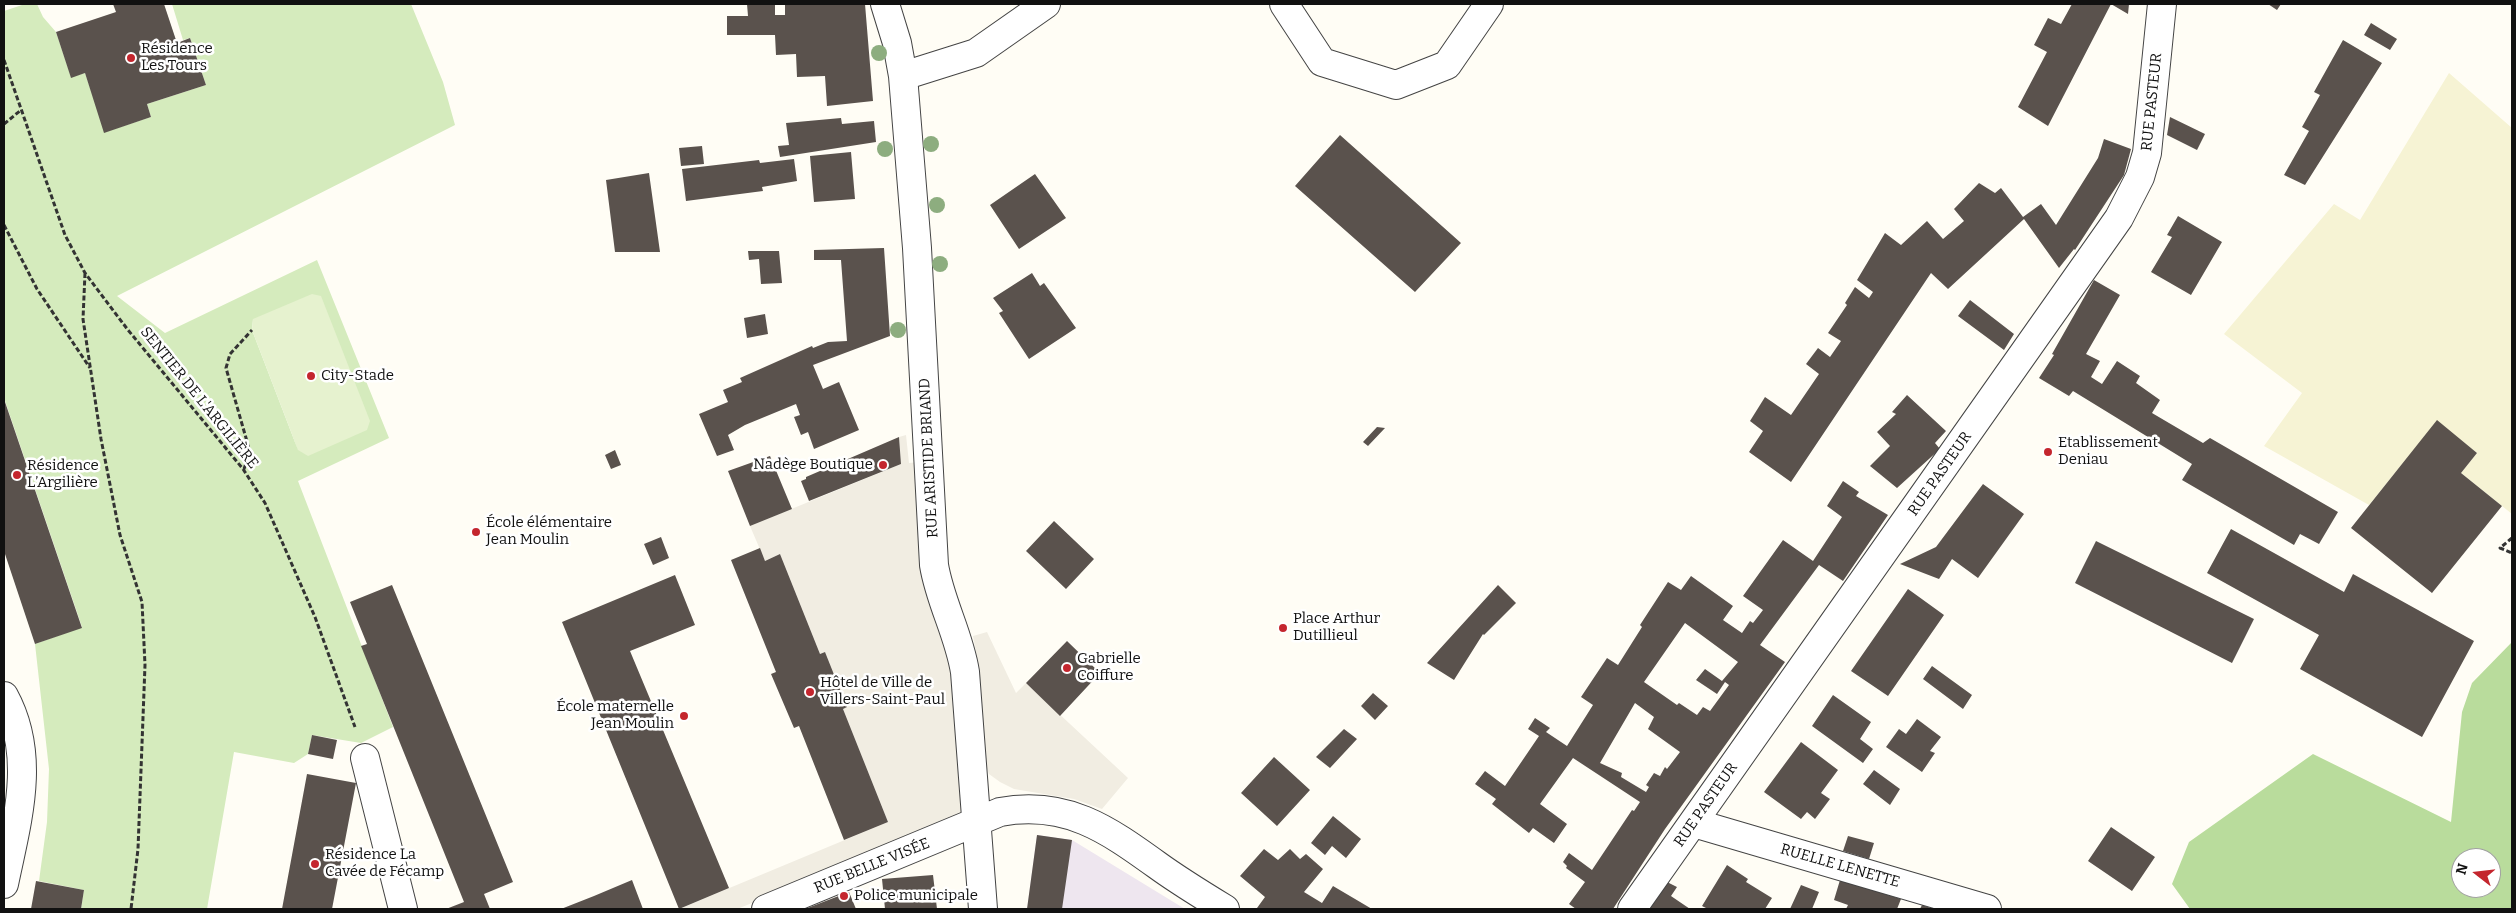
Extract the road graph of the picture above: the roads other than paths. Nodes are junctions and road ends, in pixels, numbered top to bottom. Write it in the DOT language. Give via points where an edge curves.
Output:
graph roads {
  1 [pos="885,4"];
  2 [pos="1046,4"];
  3 [pos="1284,4"];
  4 [pos="1488,4"];
  5 [pos="2162,4"];
  6 [pos="904,76"];
  7 [pos="4,696"];
  8 [pos="365,758"];
  9 [pos="977,822"];
  10 [pos="1694,823"];
  11 [pos="4,884"];
  12 [pos="773,908"];
  13 [pos="403,909"];
  14 [pos="983,909"];
  15 [pos="1225,909"];
  16 [pos="1632,909"];
  17 [pos="1987,909"];
  1 -- 6 [label="street, RUE ARISTIDE BRIAND"];
  2 -- 6 [label="street" via="976,53"];
  3 -- 4 [label="street" via="1322,62 1396,86 1447,65"];
  5 -- 10 [label="street, RUE PASTEUR" via="2147,153 2140,177 2119,218"];
  6 -- 9 [label="street, RUE ARISTIDE BRIAND" via="934,565 937,584 962,651"];
  7 -- 11 [label="street" via="22,741 22,768 18,820"];
  8 -- 13 [label="street"];
  9 -- 12 [label="street, RUE BELLE VISÉE"];
  9 -- 14 [label="street, RUE ARISTIDE BRIAND"];
  9 -- 15 [label="street, RUE BELLE VISÉE" via="1000,812 1018,809 1043,809 1073,816 1124,840 1157,866"];
  10 -- 16 [label="street, RUE PASTEUR"];
  10 -- 17 [label="street, RUELLE LENETTE"];
}
